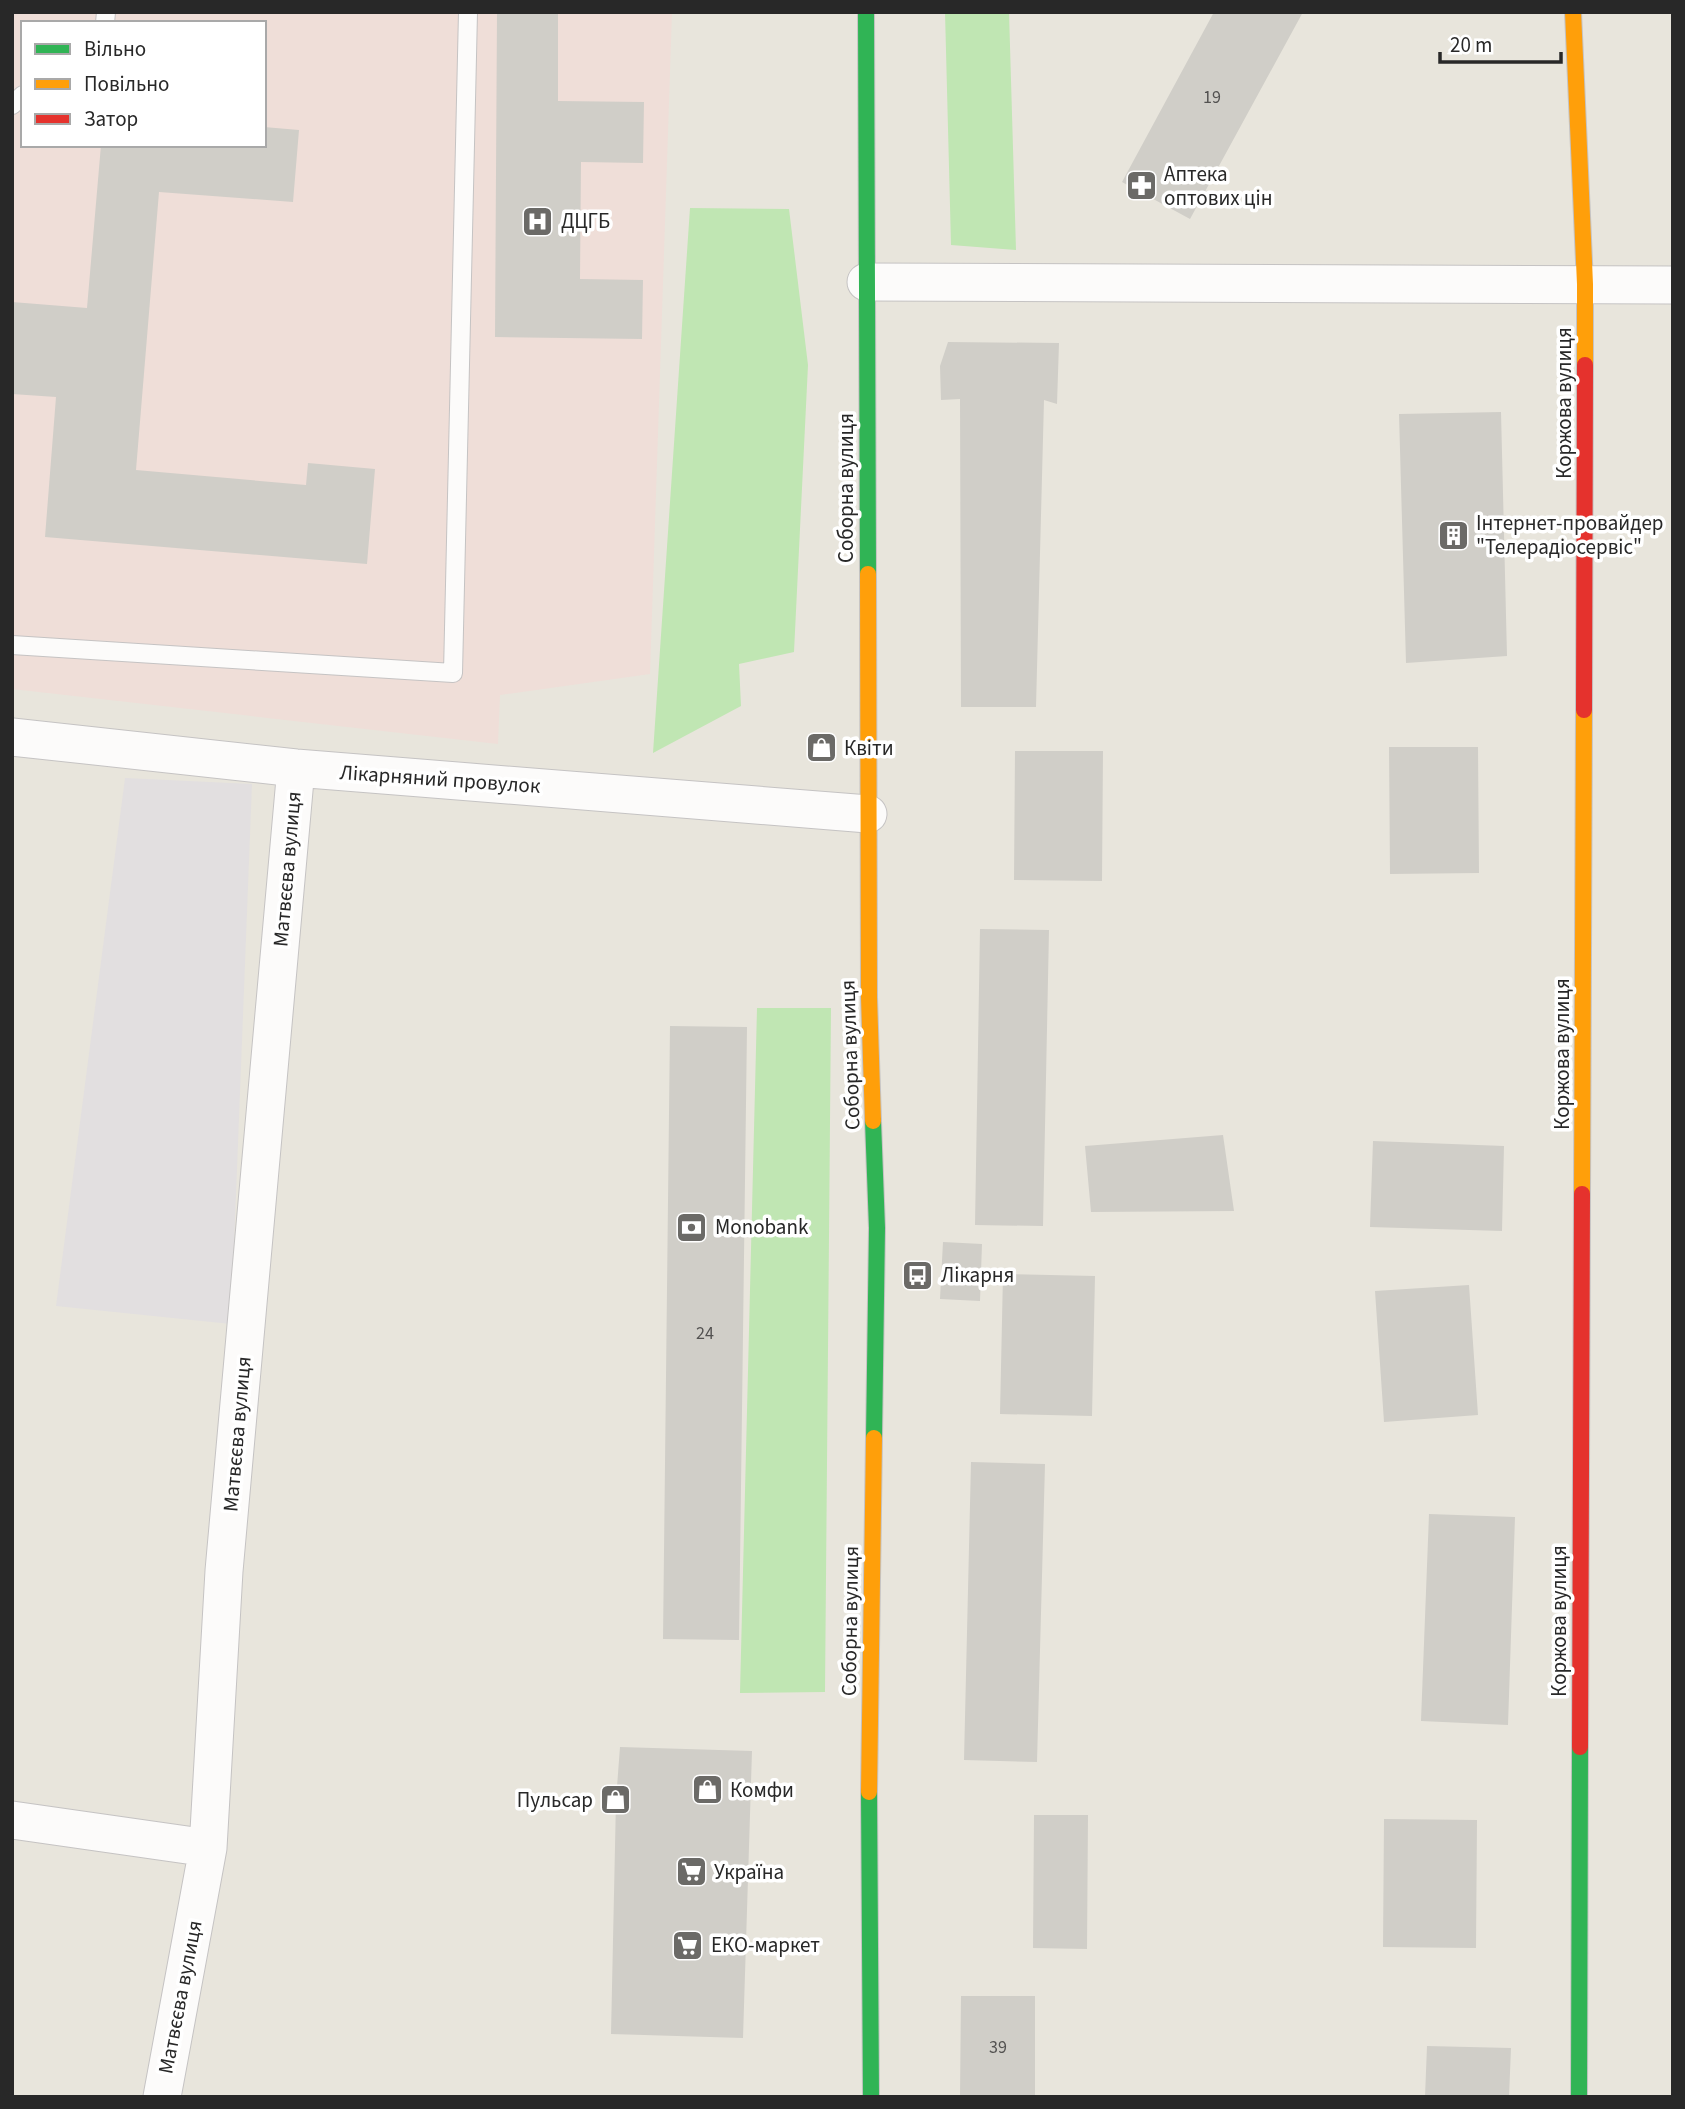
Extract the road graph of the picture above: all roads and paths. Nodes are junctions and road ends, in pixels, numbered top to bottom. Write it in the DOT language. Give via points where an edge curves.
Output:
graph roads {
  1 [pos="468,12"];
  2 [pos="866,12"];
  3 [pos="1573,12"];
  4 [pos="866,282"];
  5 [pos="1585,284"];
  6 [pos="1673,285"];
  7 [pos="12,645"];
  8 [pos="12,737"];
  9 [pos="296,768"];
  10 [pos="868,814"];
  11 [pos="12,1820"];
  12 [pos="208,1848"];
  13 [pos="162,2097"];
  14 [pos="871,2097"];
  15 [pos="1579,2097"];
  1 -- 7 [label="lane" via="453,673"];
  2 -- 4 [label="street, Соборна вулиця"];
  3 -- 5 [label="street, Коржова вулиця"];
  4 -- 5 [label="street"];
  4 -- 10 [label="street, Соборна вулиця"];
  5 -- 6 [label="street"];
  5 -- 15 [label="street, Коржова вулиця"];
  8 -- 9 [label="street, Лікарняний провулок"];
  9 -- 10 [label="street, Лікарняний провулок"];
  9 -- 12 [label="street, Матвєєва вулиця" via="224,1571"];
  10 -- 14 [label="street, Соборна вулиця" via="877,1228 869,1759"];
  11 -- 12 [label="street"];
  12 -- 13 [label="street, Матвєєва вулиця"];
}
